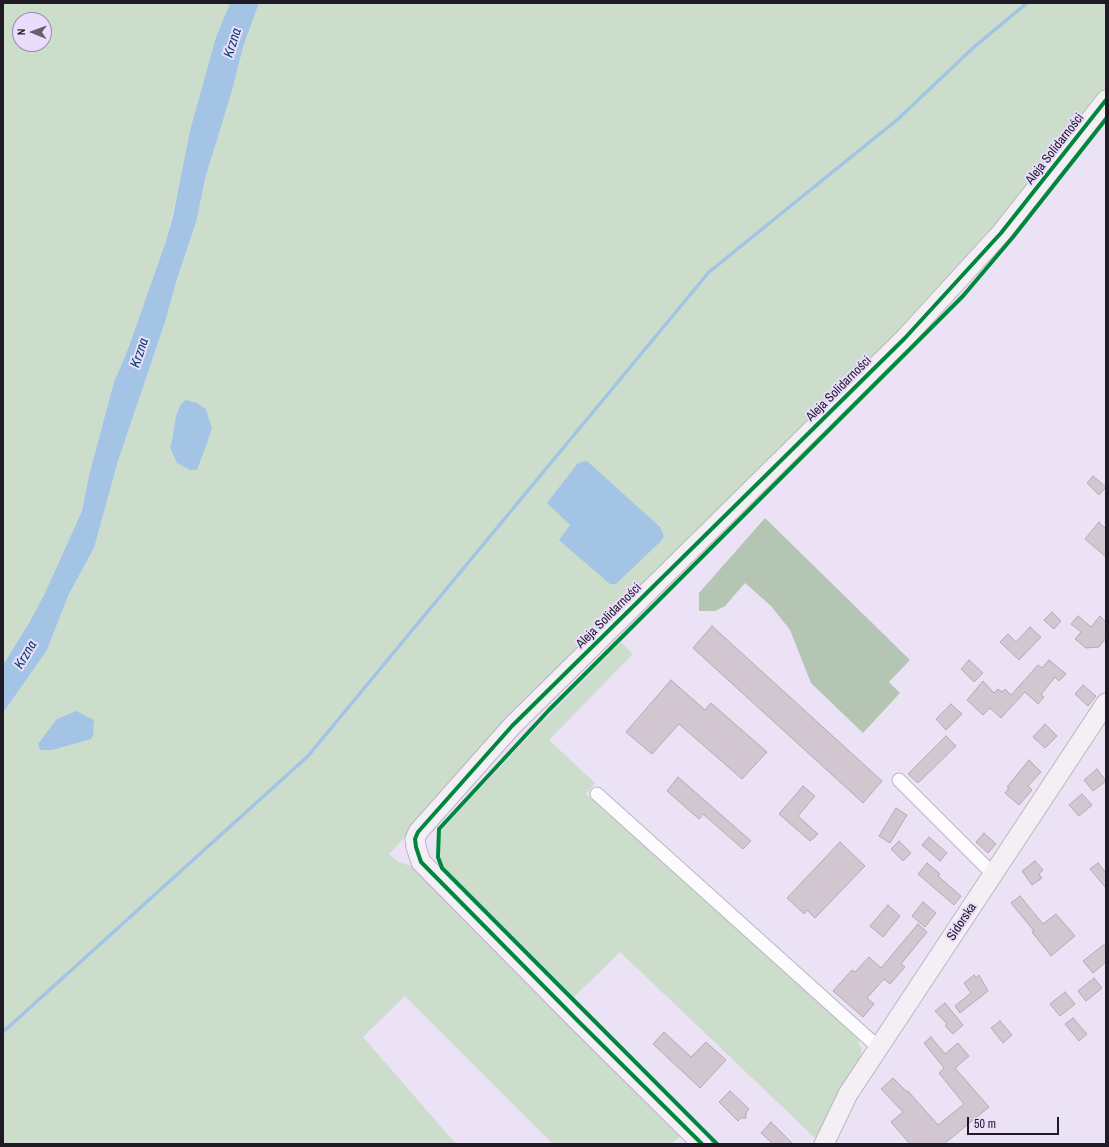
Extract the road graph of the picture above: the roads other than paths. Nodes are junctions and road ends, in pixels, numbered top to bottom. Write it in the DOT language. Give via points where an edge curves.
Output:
graph roads {
  1 [pos="1106,100"];
  2 [pos="1106,703"];
  3 [pos="899,780"];
  4 [pos="597,794"];
  5 [pos="994,874"];
  6 [pos="878,1047"];
  7 [pos="702,1144"];
  8 [pos="824,1144"];
  1 -- 7 [label="street, Aleja Solidarności" via="1001,233 905,338 512,726 423,825 415,838 417,855 421,862"];
  2 -- 5 [label="street, Sidorska"];
  3 -- 5 [label="street"];
  4 -- 6 [label="street"];
  5 -- 6 [label="street, Sidorska"];
  6 -- 8 [label="street, Sidorska" via="848,1094"];
}
